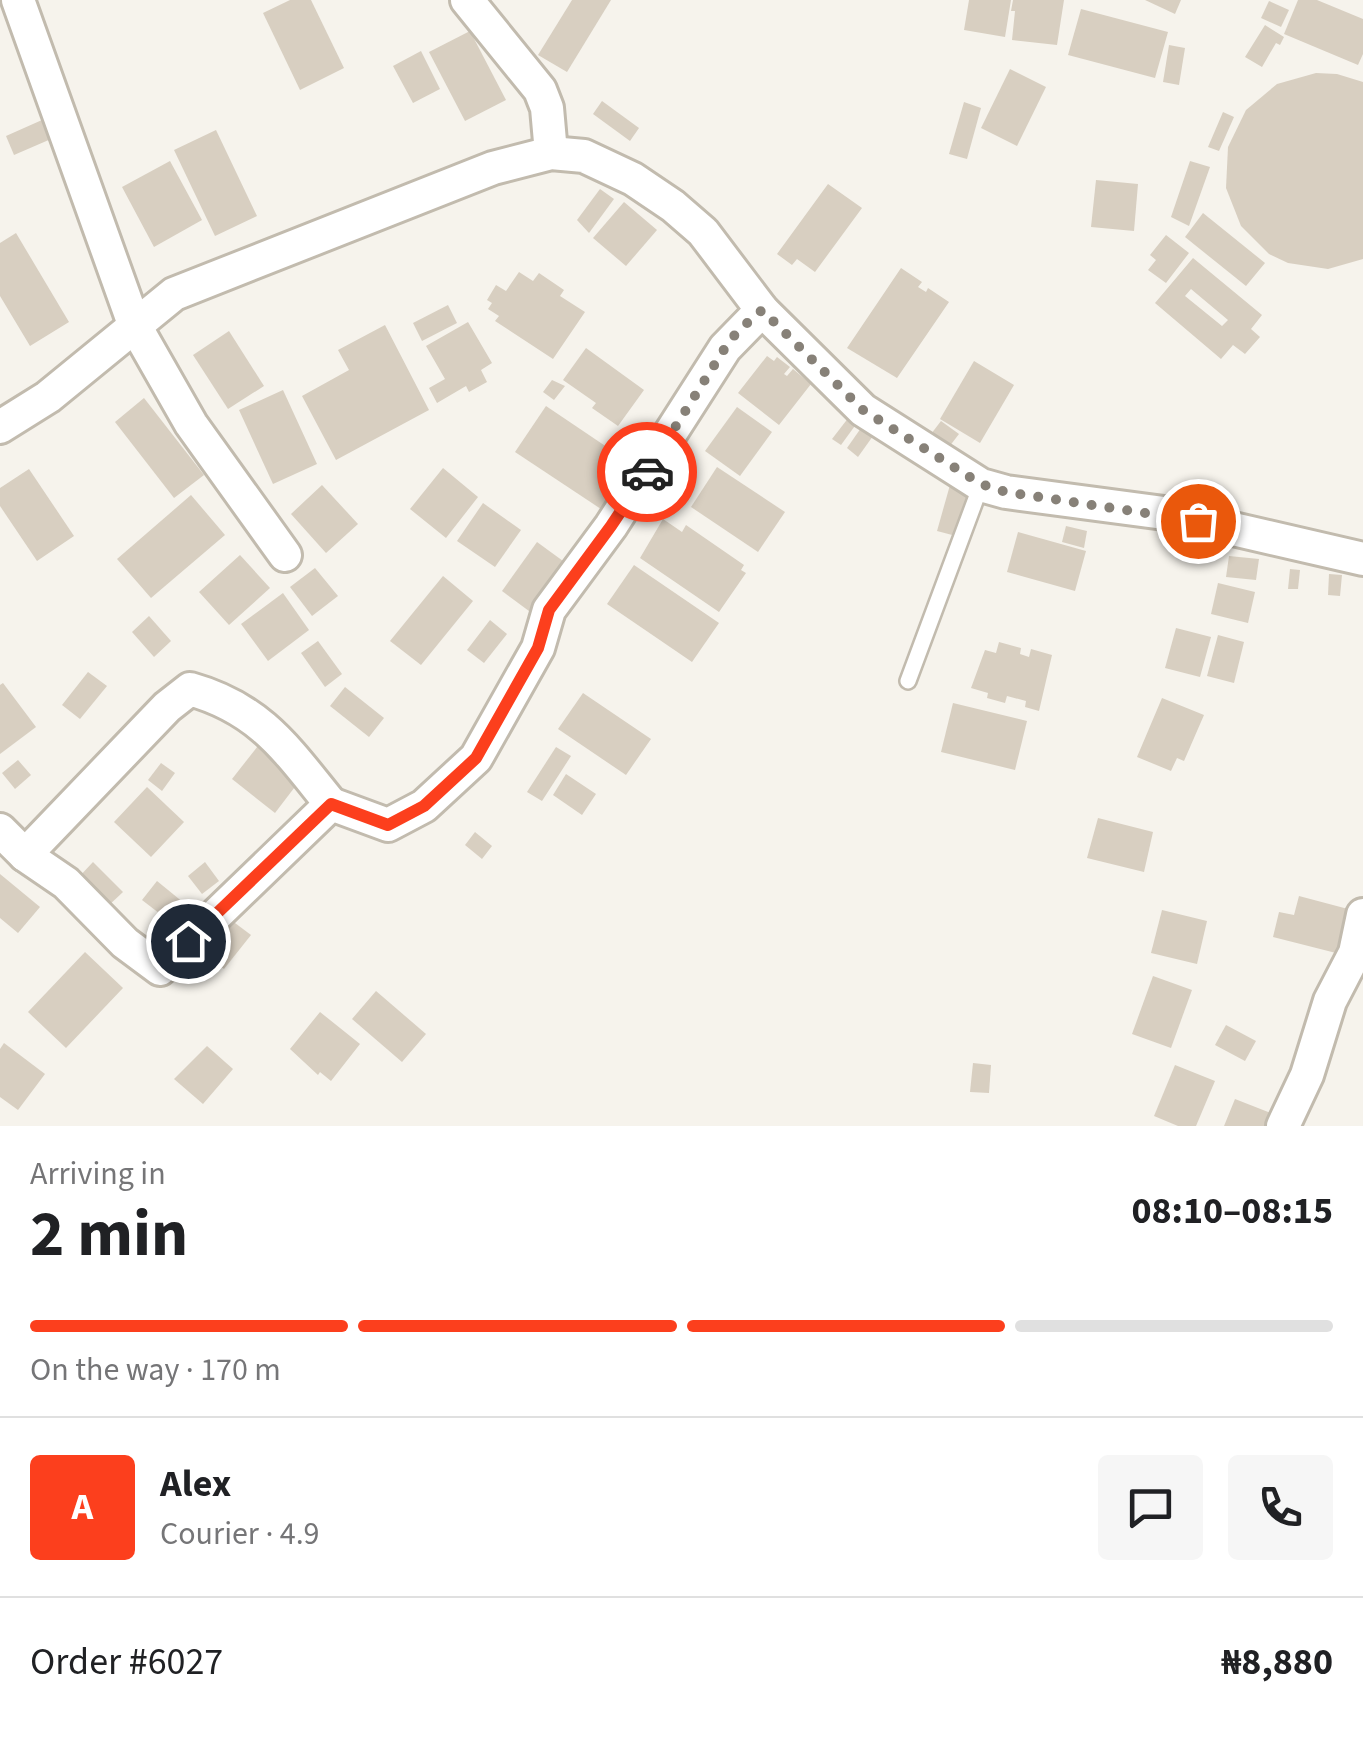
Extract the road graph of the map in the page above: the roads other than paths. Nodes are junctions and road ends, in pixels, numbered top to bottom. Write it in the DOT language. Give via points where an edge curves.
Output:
graph roads {
  1 [pos="18,0"];
  2 [pos="467,0"];
  3 [pos="550,153"];
  4 [pos="762,310"];
  5 [pos="134,324"];
  6 [pos="0,427"];
  7 [pos="981,484"];
  8 [pos="285,554"];
  9 [pos="1363,560"];
  10 [pos="908,682"];
  11 [pos="331,804"];
  12 [pos="0,830"];
  13 [pos="25,855"];
  14 [pos="1363,915"];
  15 [pos="1283,1126"];
  1 -- 5 [label="street"];
  2 -- 3 [label="street" via="540,90"];
  3 -- 4 [label="street" via="584,156 673,206 703,232"];
  3 -- 5 [label="street" via="493,168 174,294"];
  4 -- 7 [label="street" via="863,410"];
  4 -- 11 [label="street" via="725,348 549,610 538,648 476,758 424,806 388,825"];
  5 -- 6 [label="street" via="48,397"];
  5 -- 8 [label="street" via="191,424"];
  7 -- 9 [label="street" via="1164,513"];
  7 -- 10 [label="lane"];
  11 -- 13 [label="street" via="160,969 66,883"];
  11 -- 13 [label="street" via="271,730 214,696 190,690"];
  12 -- 13 [label="street"];
  14 -- 15 [label="street" via="1355,953"];
}
